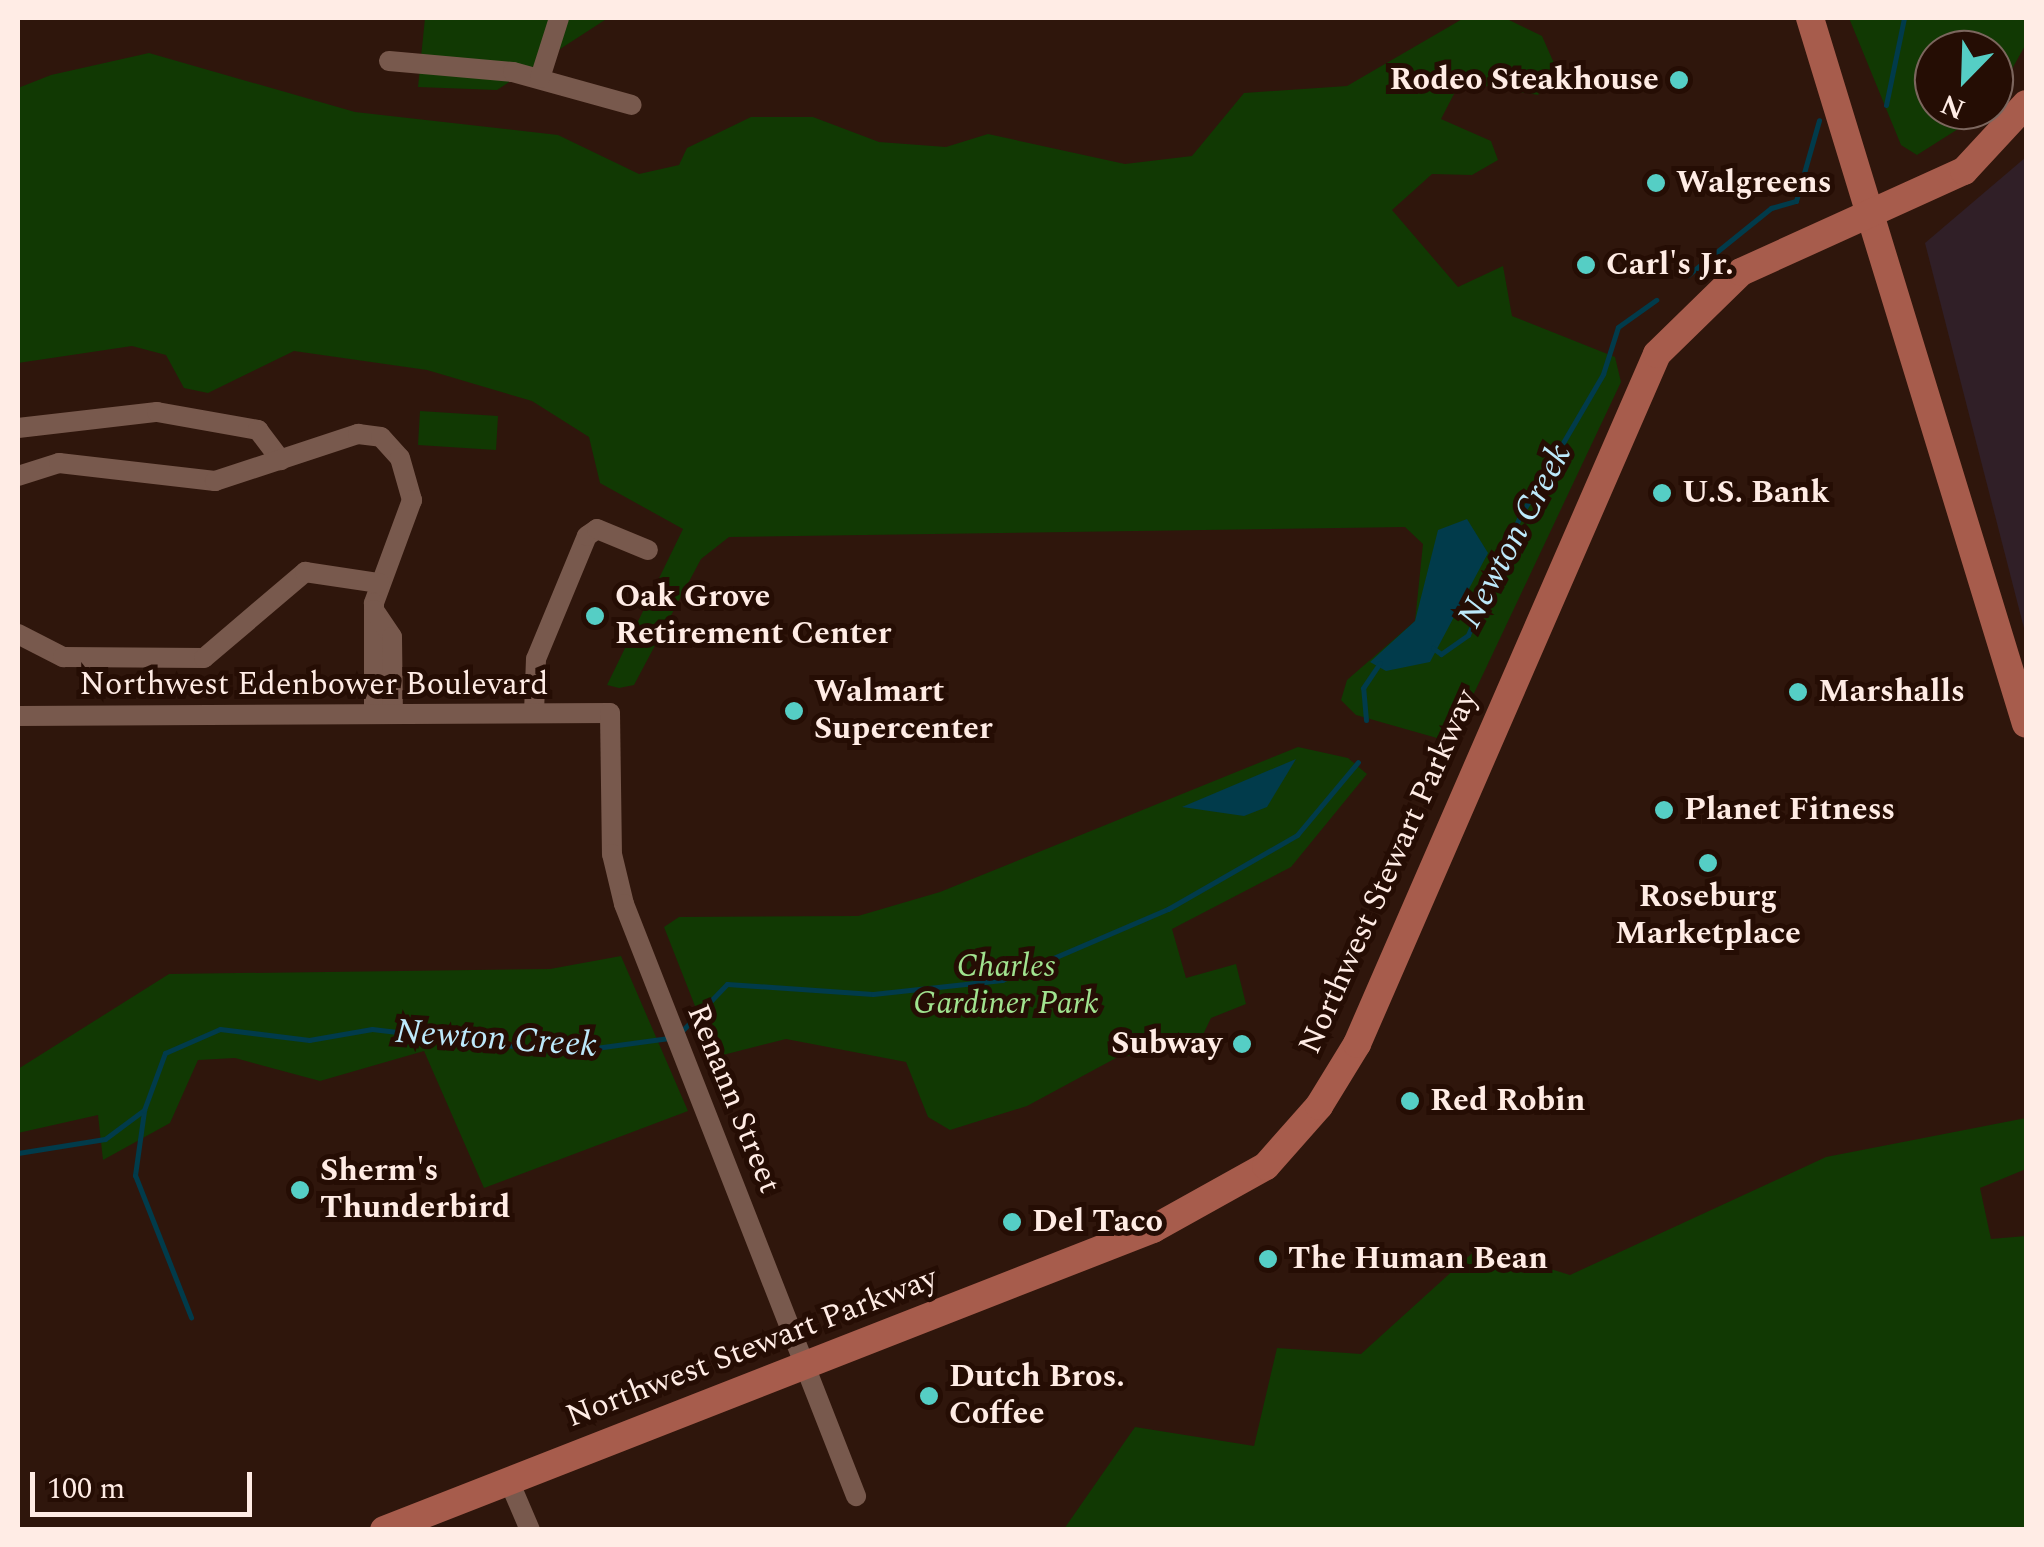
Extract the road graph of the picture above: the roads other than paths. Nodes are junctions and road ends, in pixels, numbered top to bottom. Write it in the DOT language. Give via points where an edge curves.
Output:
graph roads {
  1 [pos="559,18"];
  2 [pos="1810,18"];
  3 [pos="389,61"];
  4 [pos="540,78"];
  5 [pos="2026,104"];
  6 [pos="632,106"];
  7 [pos="1875,208"];
  8 [pos="18,428"];
  9 [pos="280,460"];
  10 [pos="18,476"];
  11 [pos="648,550"];
  12 [pos="379,583"];
  13 [pos="18,634"];
  14 [pos="534,713"];
  15 [pos="610,713"];
  16 [pos="384,714"];
  17 [pos="18,716"];
  18 [pos="2026,724"];
  19 [pos="806,1363"];
  20 [pos="509,1481"];
  21 [pos="856,1496"];
  22 [pos="384,1530"];
  23 [pos="530,1530"];
  1 -- 4 [label="street"];
  2 -- 7 [label="main road"];
  3 -- 4 [label="street"];
  4 -- 6 [label="street"];
  5 -- 7 [label="main road, Northwest Stewart Parkway" via="1964,171"];
  7 -- 18 [label="main road" via="1969,555"];
  7 -- 19 [label="main road, Northwest Stewart Parkway" via="1741,272 1657,354 1356,1044 1284,1149 1241,1186 1174,1220"];
  8 -- 9 [label="street" via="157,412 258,430"];
  9 -- 10 [label="street" via="206,482 59,462"];
  9 -- 12 [label="street" via="358,434 394,448 411,513"];
  11 -- 14 [label="street" via="597,528 586,536 536,659"];
  12 -- 13 [label="street" via="305,572 214,656 63,657"];
  12 -- 16 [label="street" via="374,610 392,637"];
  14 -- 15 [label="street, Northwest Edenbower Boulevard"];
  14 -- 16 [label="street, Northwest Edenbower Boulevard"];
  15 -- 19 [label="street, Renann Street" via="612,854 687,1069"];
  16 -- 17 [label="street, Northwest Edenbower Boulevard"];
  19 -- 20 [label="main road, Northwest Stewart Parkway"];
  19 -- 21 [label="street, Renann Street"];
  20 -- 22 [label="main road, Northwest Stewart Parkway"];
  20 -- 23 [label="street"];
}
